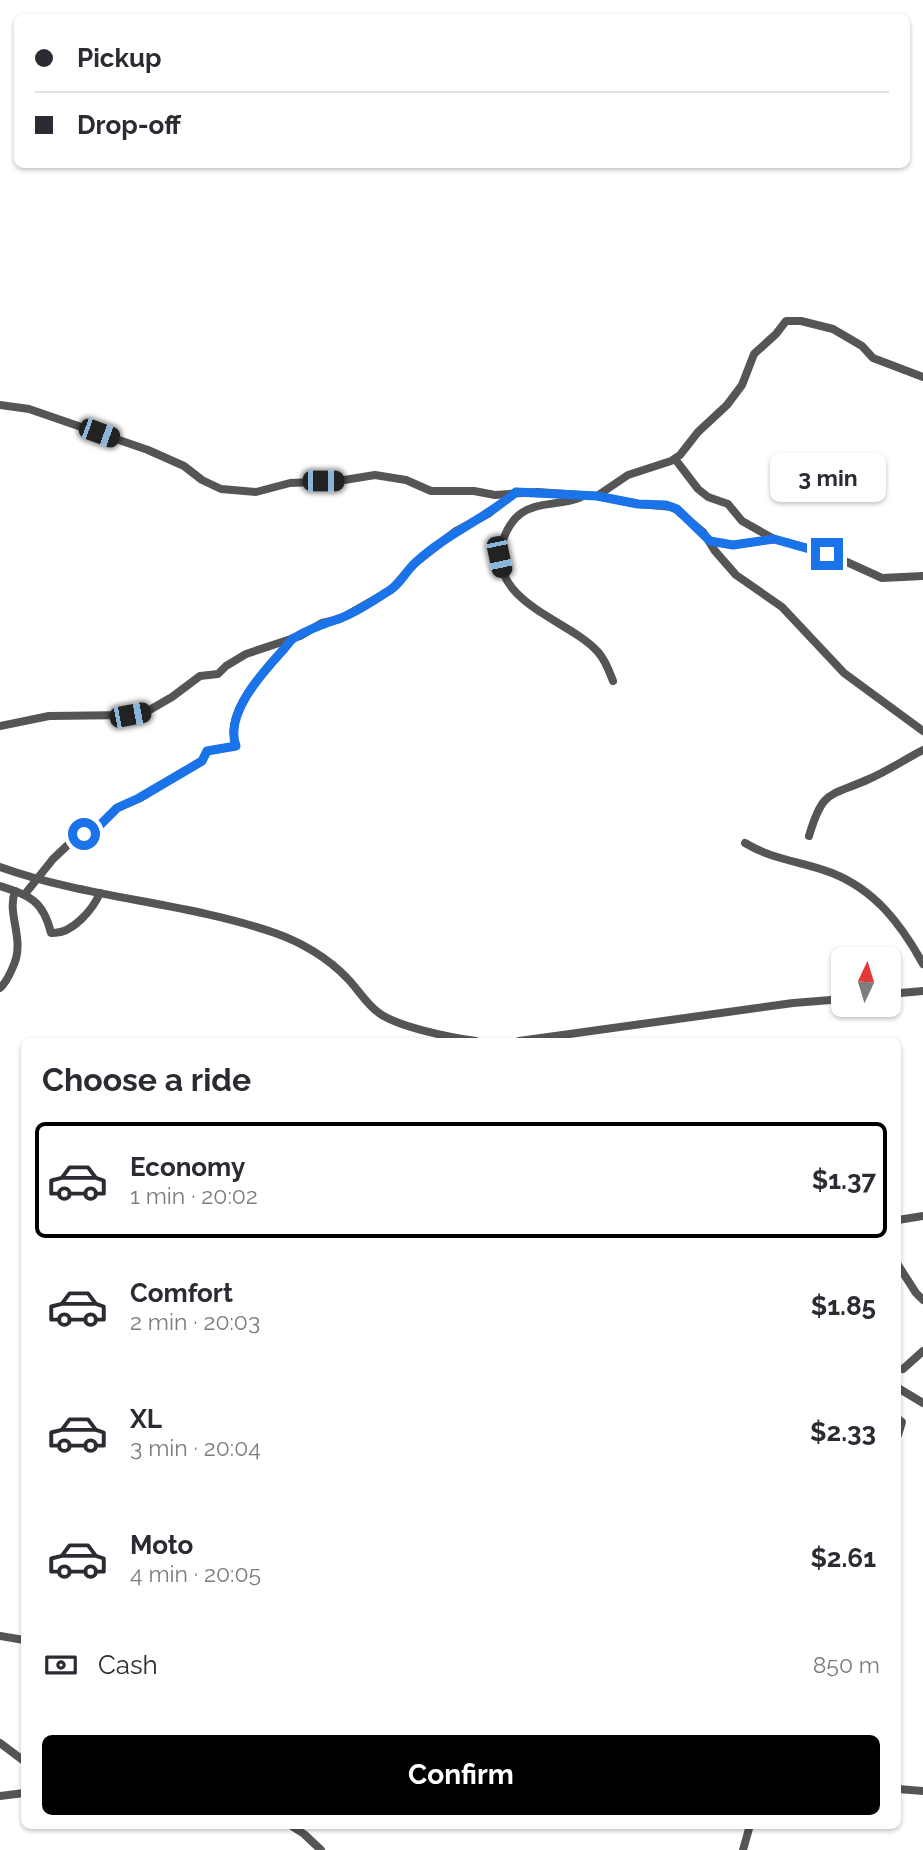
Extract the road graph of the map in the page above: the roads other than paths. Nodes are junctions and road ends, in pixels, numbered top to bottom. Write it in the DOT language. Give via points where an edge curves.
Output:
graph roads {
  1 [pos="923,377"];
  2 [pos="0,405"];
  3 [pos="675,459"];
  4 [pos="516,492"];
  5 [pos="583,495"];
  6 [pos="597,496"];
  7 [pos="774,539"];
  8 [pos="710,541"];
  9 [pos="923,576"];
  10 [pos="293,638"];
  11 [pos="613,681"];
  12 [pos="0,726"];
  13 [pos="923,731"];
  14 [pos="923,750"];
  15 [pos="809,836"];
  16 [pos="745,843"];
  17 [pos="0,867"];
  18 [pos="36,878"];
  19 [pos="0,886"];
  20 [pos="15,891"];
  21 [pos="100,893"];
  22 [pos="25,894"];
  23 [pos="923,964"];
  24 [pos="0,988"];
  25 [pos="923,991"];
  26 [pos="901,993"];
  27 [pos="831,1000"];
  28 [pos="463,1038"];
  29 [pos="541,1038"];
  30 [pos="923,1216"];
  31 [pos="901,1220"];
  32 [pos="901,1270"];
  33 [pos="923,1300"];
  34 [pos="923,1351"];
  35 [pos="903,1369"];
  36 [pos="901,1390"];
  37 [pos="923,1403"];
  38 [pos="0,1636"];
  39 [pos="21,1640"];
  40 [pos="0,1743"];
  41 [pos="21,1759"];
  42 [pos="901,1789"];
  43 [pos="923,1791"];
  44 [pos="21,1793"];
  45 [pos="0,1796"];
  46 [pos="296,1829"];
  47 [pos="750,1829"];
  48 [pos="321,1850"];
  49 [pos="743,1850"];
  1 -- 3 [label="street" via="873,358 862,346 833,330 786,321 754,354 742,385 727,405"];
  2 -- 4 [label="street" via="29,409 148,450 221,489 256,492 290,483 375,475 406,480 431,491"];
  3 -- 6 [label="street" via="628,475"];
  3 -- 7 [label="street" via="698,489 729,504 742,521"];
  4 -- 5 [label="street"];
  4 -- 10 [label="street" via="415,563 391,590 340,619"];
  5 -- 6 [label="street"];
  5 -- 11 [label="street" via="519,515 502,539 499,557 503,572 529,605 587,642 599,653"];
  6 -- 8 [label="street" via="673,507"];
  7 -- 8 [label="street" via="733,545"];
  7 -- 9 [label="street" via="827,554 882,578"];
  8 -- 13 [label="street" via="736,575 782,607 844,673"];
  10 -- 12 [label="street" via="246,654 218,674 200,676 146,712 50,716"];
  10 -- 18 [label="street" via="240,708 232,736 236,746 207,751 202,761 117,808 97,828 72,841"];
  14 -- 15 [label="street" via="833,792 815,816"];
  16 -- 23 [label="street" via="764,854 832,873 866,891 898,923"];
  17 -- 18 [label="street"];
  18 -- 21 [label="street"];
  18 -- 22 [label="street"];
  19 -- 20 [label="street"];
  20 -- 22 [label="street"];
  20 -- 24 [label="street" via="17,959"];
  21 -- 22 [label="street" via="94,907 58,933 51,933 46,912"];
  21 -- 28 [label="street" via="241,923 294,940 333,965 380,1014"];
  25 -- 26 [label="street"];
  27 -- 29 [label="street"];
  30 -- 31 [label="street"];
  32 -- 33 [label="street"];
  34 -- 35 [label="street"];
  36 -- 37 [label="street"];
  38 -- 39 [label="street"];
  40 -- 41 [label="street"];
  42 -- 43 [label="street"];
  44 -- 45 [label="street"];
  46 -- 48 [label="street"];
  47 -- 49 [label="street"];
}
